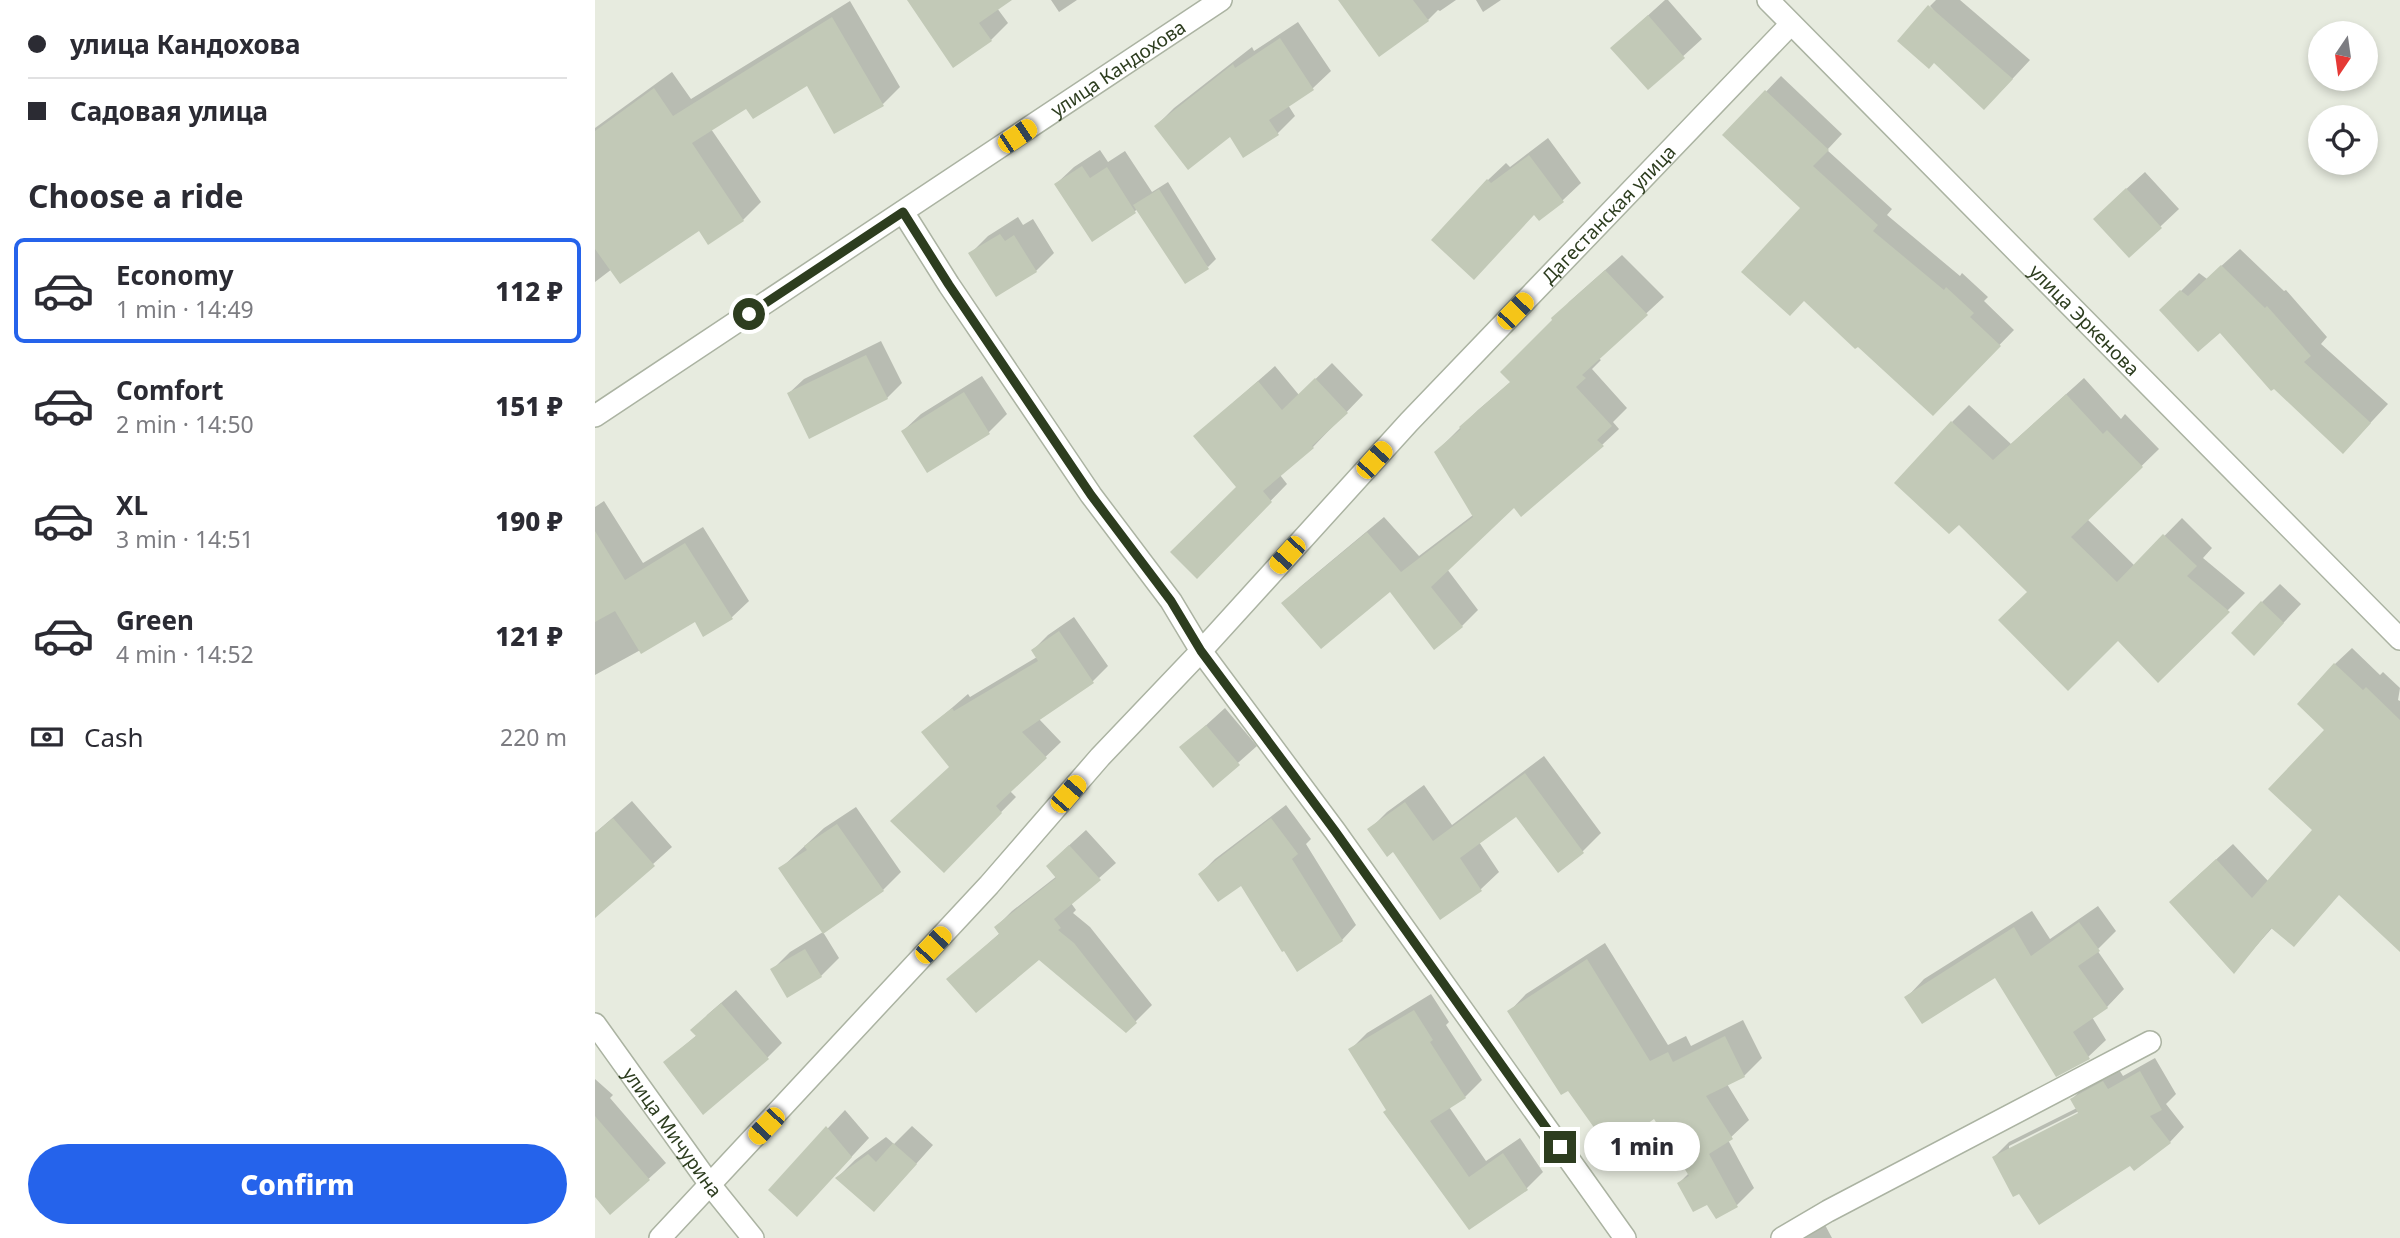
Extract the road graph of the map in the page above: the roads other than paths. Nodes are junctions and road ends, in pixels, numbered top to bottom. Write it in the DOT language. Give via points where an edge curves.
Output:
graph roads {
  1 [pos="1221,0"];
  2 [pos="1768,0"];
  3 [pos="1791,24"];
  4 [pos="903,212"];
  5 [pos="595,416"];
  6 [pos="2400,639"];
  7 [pos="1201,651"];
  8 [pos="595,1024"];
  9 [pos="2150,1042"];
  10 [pos="711,1186"];
  11 [pos="660,1238"];
  12 [pos="753,1238"];
  13 [pos="1625,1238"];
  14 [pos="1783,1238"];
  1 -- 4 [label="street, улица Кандохова"];
  2 -- 3 [label="street, улица Эркенова"];
  3 -- 6 [label="street, улица Эркенова"];
  3 -- 7 [label="street, Дагестанская улица" via="1409,422"];
  4 -- 5 [label="street, улица Кандохова"];
  4 -- 7 [label="street"];
  7 -- 10 [label="street, Дагестанская улица"];
  7 -- 13 [label="street"];
  8 -- 10 [label="street, улица Мичурина"];
  9 -- 14 [label="street"];
  10 -- 11 [label="street, Дагестанская улица"];
  10 -- 12 [label="street, улица Мичурина"];
}
